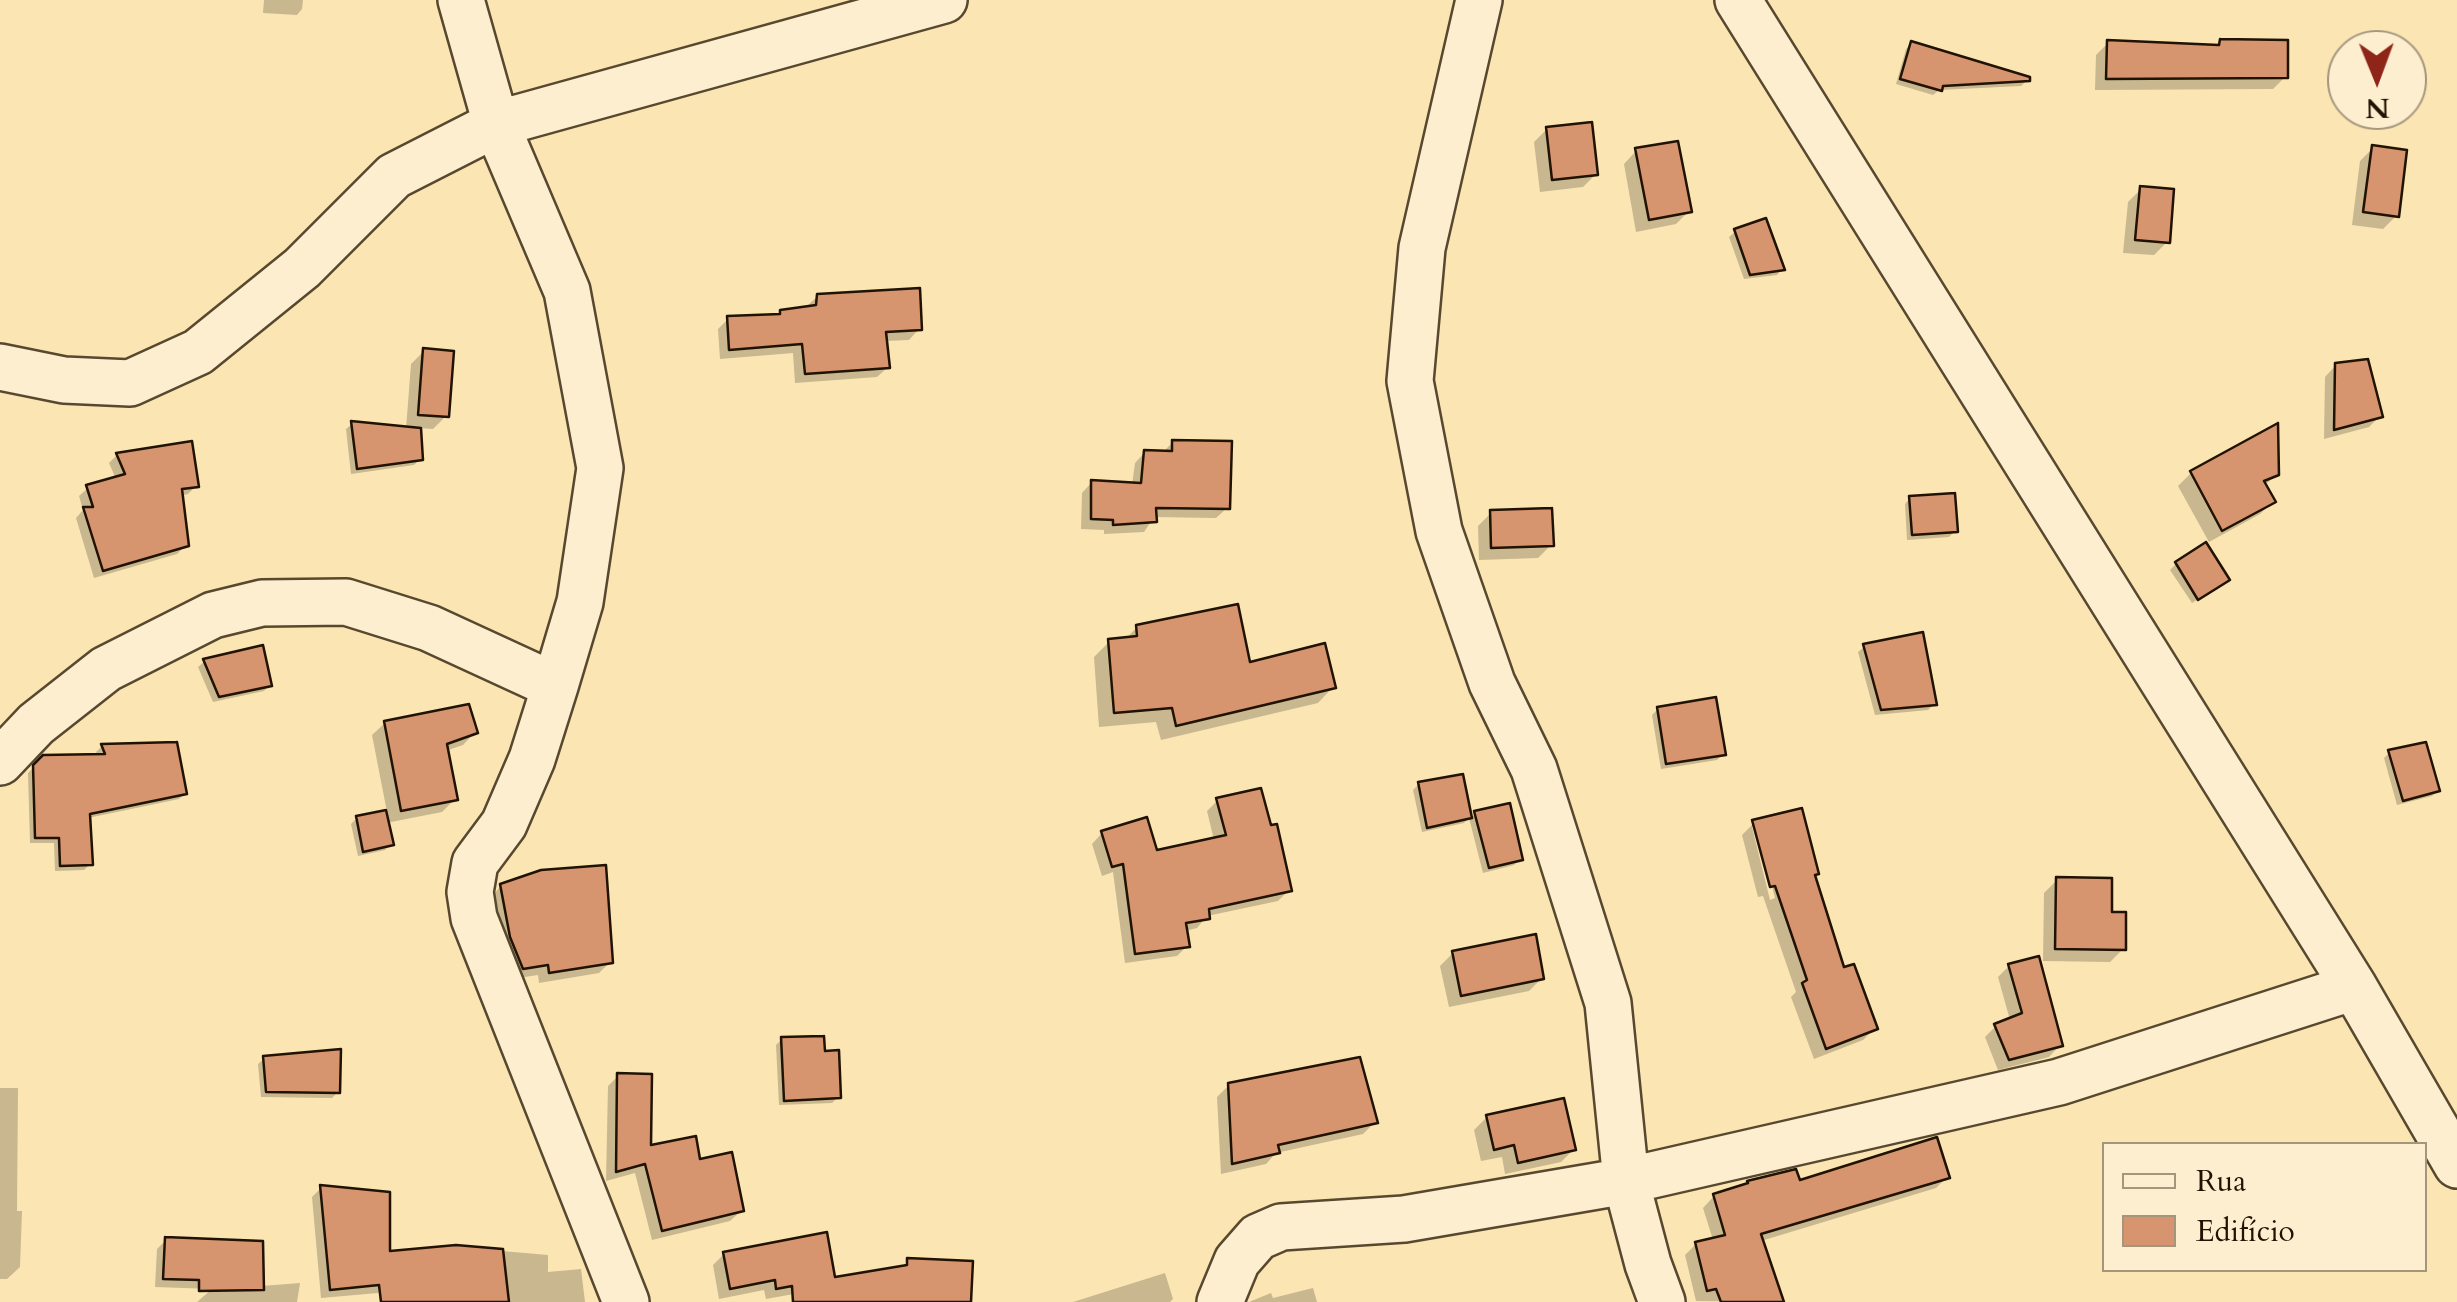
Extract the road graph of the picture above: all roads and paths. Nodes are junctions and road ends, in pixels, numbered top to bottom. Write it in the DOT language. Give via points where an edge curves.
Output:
graph roads {
  1 [pos="461,0"];
  2 [pos="944,0"];
  3 [pos="1479,0"];
  4 [pos="1738,0"];
  5 [pos="496,124"];
  6 [pos="0,367"];
  7 [pos="555,686"];
  8 [pos="0,762"];
  9 [pos="2354,987"];
  10 [pos="2457,1165"];
  11 [pos="1626,1181"];
  12 [pos="626,1302"];
  13 [pos="1220,1302"];
  14 [pos="1662,1302"];
  1 -- 5 [label="street"];
  2 -- 5 [label="street"];
  3 -- 11 [label="street" via="1422,248 1410,382 1439,530 1492,683 1534,769 1608,1004"];
  4 -- 9 [label="street"];
  5 -- 6 [label="street" via="394,176 302,268 198,352 130,383 64,380"];
  5 -- 7 [label="street" via="567,291 600,468 580,602"];
  7 -- 8 [label="street" via="430,628 346,602 262,602 213,616 106,670 36,724"];
  7 -- 12 [label="street" via="532,759 504,824 475,863 470,892 474,918"];
  9 -- 10 [label="street"];
  9 -- 11 [label="street" via="2059,1082"];
  11 -- 13 [label="street" via="1404,1219 1281,1227 1258,1237 1237,1261"];
  11 -- 14 [label="street"];
}
